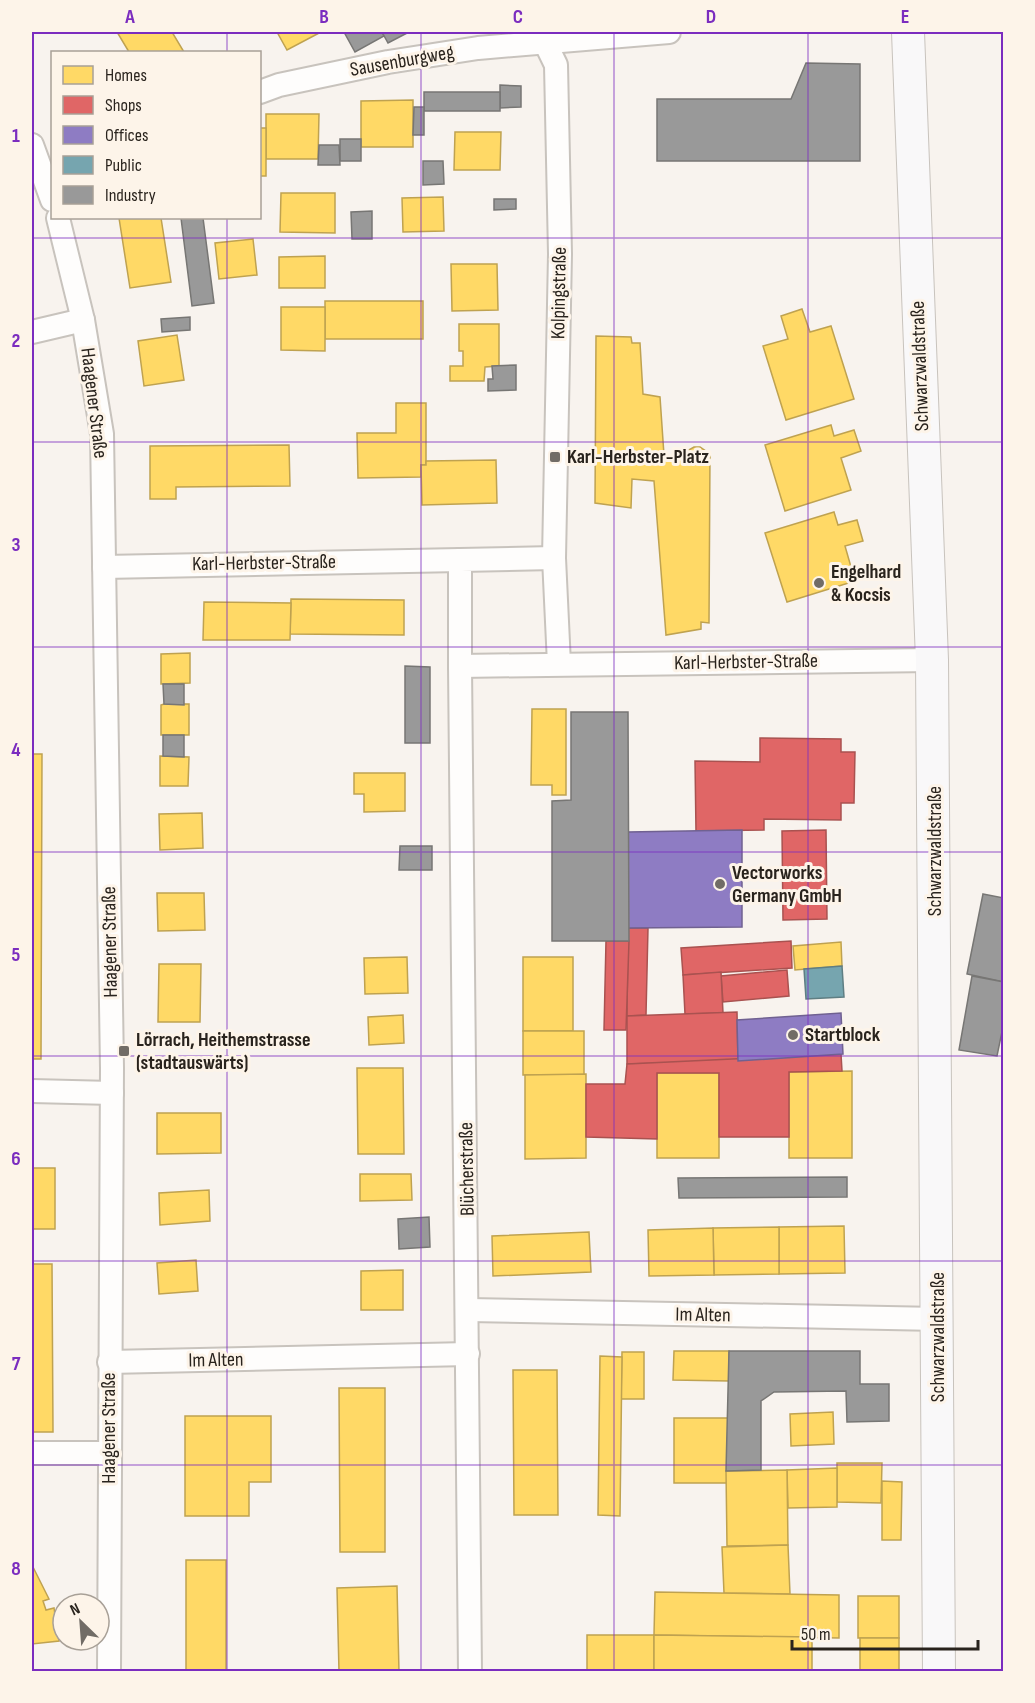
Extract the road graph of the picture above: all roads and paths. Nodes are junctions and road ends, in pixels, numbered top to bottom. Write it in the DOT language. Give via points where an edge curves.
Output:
graph roads {
  1 [pos="669,32"];
  2 [pos="908,32"];
  3 [pos="543,37"];
  4 [pos="261,93"];
  5 [pos="32,145"];
  6 [pos="49,175"];
  7 [pos="51,192"];
  8 [pos="58,219"];
  9 [pos="83,320"];
  10 [pos="32,332"];
  11 [pos="554,558"];
  12 [pos="460,560"];
  13 [pos="104,567"];
  14 [pos="932,660"];
  15 [pos="559,664"];
  16 [pos="460,666"];
  17 [pos="32,1091"];
  18 [pos="112,1093"];
  19 [pos="469,1310"];
  20 [pos="938,1319"];
  21 [pos="468,1354"];
  22 [pos="109,1362"];
  23 [pos="32,1453"];
  24 [pos="109,1453"];
  25 [pos="109,1671"];
  26 [pos="470,1671"];
  27 [pos="939,1671"];
  1 -- 3 [label="street, Sausenburgweg"];
  2 -- 14 [label="main road, Schwarzwaldstraße"];
  3 -- 4 [label="street, Sausenburgweg" via="388,62 279,85"];
  3 -- 11 [label="street, Kolpingstraße" via="556,65 560,254"];
  5 -- 6 [label="street"];
  6 -- 7 [label="street"];
  8 -- 9 [label="street, Haagener Straße"];
  9 -- 10 [label="street"];
  9 -- 13 [label="street, Haagener Straße" via="102,434"];
  11 -- 12 [label="street"];
  11 -- 15 [label="street"];
  12 -- 13 [label="street, Karl-Herbster-Straße"];
  12 -- 16 [label="street"];
  13 -- 18 [label="street, Haagener Straße"];
  14 -- 15 [label="street, Karl-Herbster-Straße"];
  14 -- 20 [label="main road, Schwarzwaldstraße"];
  15 -- 16 [label="street"];
  16 -- 19 [label="street, Blücherstraße"];
  17 -- 18 [label="street"];
  18 -- 22 [label="street, Haagener Straße"];
  19 -- 20 [label="street, Im Alten"];
  19 -- 21 [label="street, Blücherstraße"];
  20 -- 27 [label="main road, Schwarzwaldstraße"];
  21 -- 22 [label="street, Im Alten"];
  21 -- 26 [label="street, Blücherstraße"];
  22 -- 24 [label="street, Haagener Straße"];
  23 -- 24 [label="street"];
  24 -- 25 [label="street, Haagener Straße"];
}
